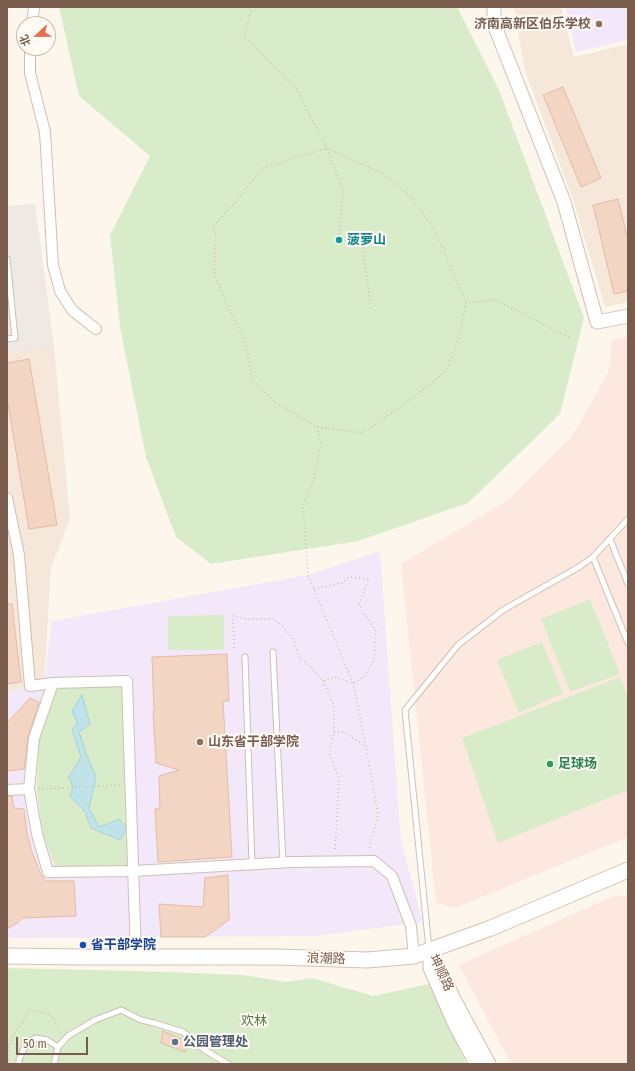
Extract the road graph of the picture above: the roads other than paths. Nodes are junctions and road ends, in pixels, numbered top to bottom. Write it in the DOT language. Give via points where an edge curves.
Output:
graph roads {
  1 [pos="494,7"];
  2 [pos="30,56"];
  3 [pos="7,258"];
  4 [pos="628,316"];
  5 [pos="96,329"];
  6 [pos="7,339"];
  7 [pos="7,498"];
  8 [pos="628,519"];
  9 [pos="610,539"];
  10 [pos="593,557"];
  11 [pos="628,584"];
  12 [pos="626,635"];
  13 [pos="628,643"];
  14 [pos="273,652"];
  15 [pos="245,657"];
  16 [pos="53,683"];
  17 [pos="29,789"];
  18 [pos="7,790"];
  19 [pos="282,863"];
  20 [pos="252,864"];
  21 [pos="628,870"];
  22 [pos="133,871"];
  23 [pos="430,950"];
  24 [pos="7,956"];
  25 [pos="414,956"];
  26 [pos="136,957"];
  27 [pos="58,1048"];
  28 [pos="19,1064"];
  29 [pos="54,1064"];
  30 [pos="228,1064"];
  31 [pos="476,1064"];
  32 [pos="490,1064"];
  1 -- 4 [label="street" via="494,24 564,202 597,322"];
  2 -- 5 [label="street" via="30,73 45,132 53,265 60,291 72,310"];
  3 -- 6 [label="lane" via="15,338"];
  7 -- 16 [label="street" via="19,555 30,686"];
  8 -- 9 [label="lane"];
  9 -- 10 [label="lane"];
  9 -- 11 [label="lane"];
  10 -- 12 [label="lane"];
  10 -- 23 [label="lane" via="503,610 458,645 405,710"];
  12 -- 13 [label="lane"];
  14 -- 19 [label="lane"];
  15 -- 20 [label="lane"];
  16 -- 17 [label="street" via="34,738"];
  16 -- 22 [label="street" via="127,681"];
  17 -- 18 [label="street"];
  17 -- 22 [label="street" via="37,834 48,872"];
  19 -- 20 [label="street"];
  19 -- 25 [label="street" via="374,861 392,876 411,926"];
  20 -- 22 [label="street"];
  21 -- 23 [label="main road, 浪潮路" via="491,928"];
  22 -- 26 [label="street"];
  23 -- 25 [label="main road, 浪潮路"];
  23 -- 31 [label="street, 坤顺路" via="430,968 455,1025"];
  23 -- 32 [label="street, 坤顺路" via="454,1001"];
  24 -- 26 [label="main road, 浪潮路"];
  25 -- 26 [label="main road, 浪潮路" via="367,960"];
  27 -- 28 [label="lane" via="47,1040 35,1038 26,1044"];
  27 -- 29 [label="lane"];
  27 -- 30 [label="lane" via="68,1036 95,1020 121,1010 142,1020 183,1032 203,1049"];
}
